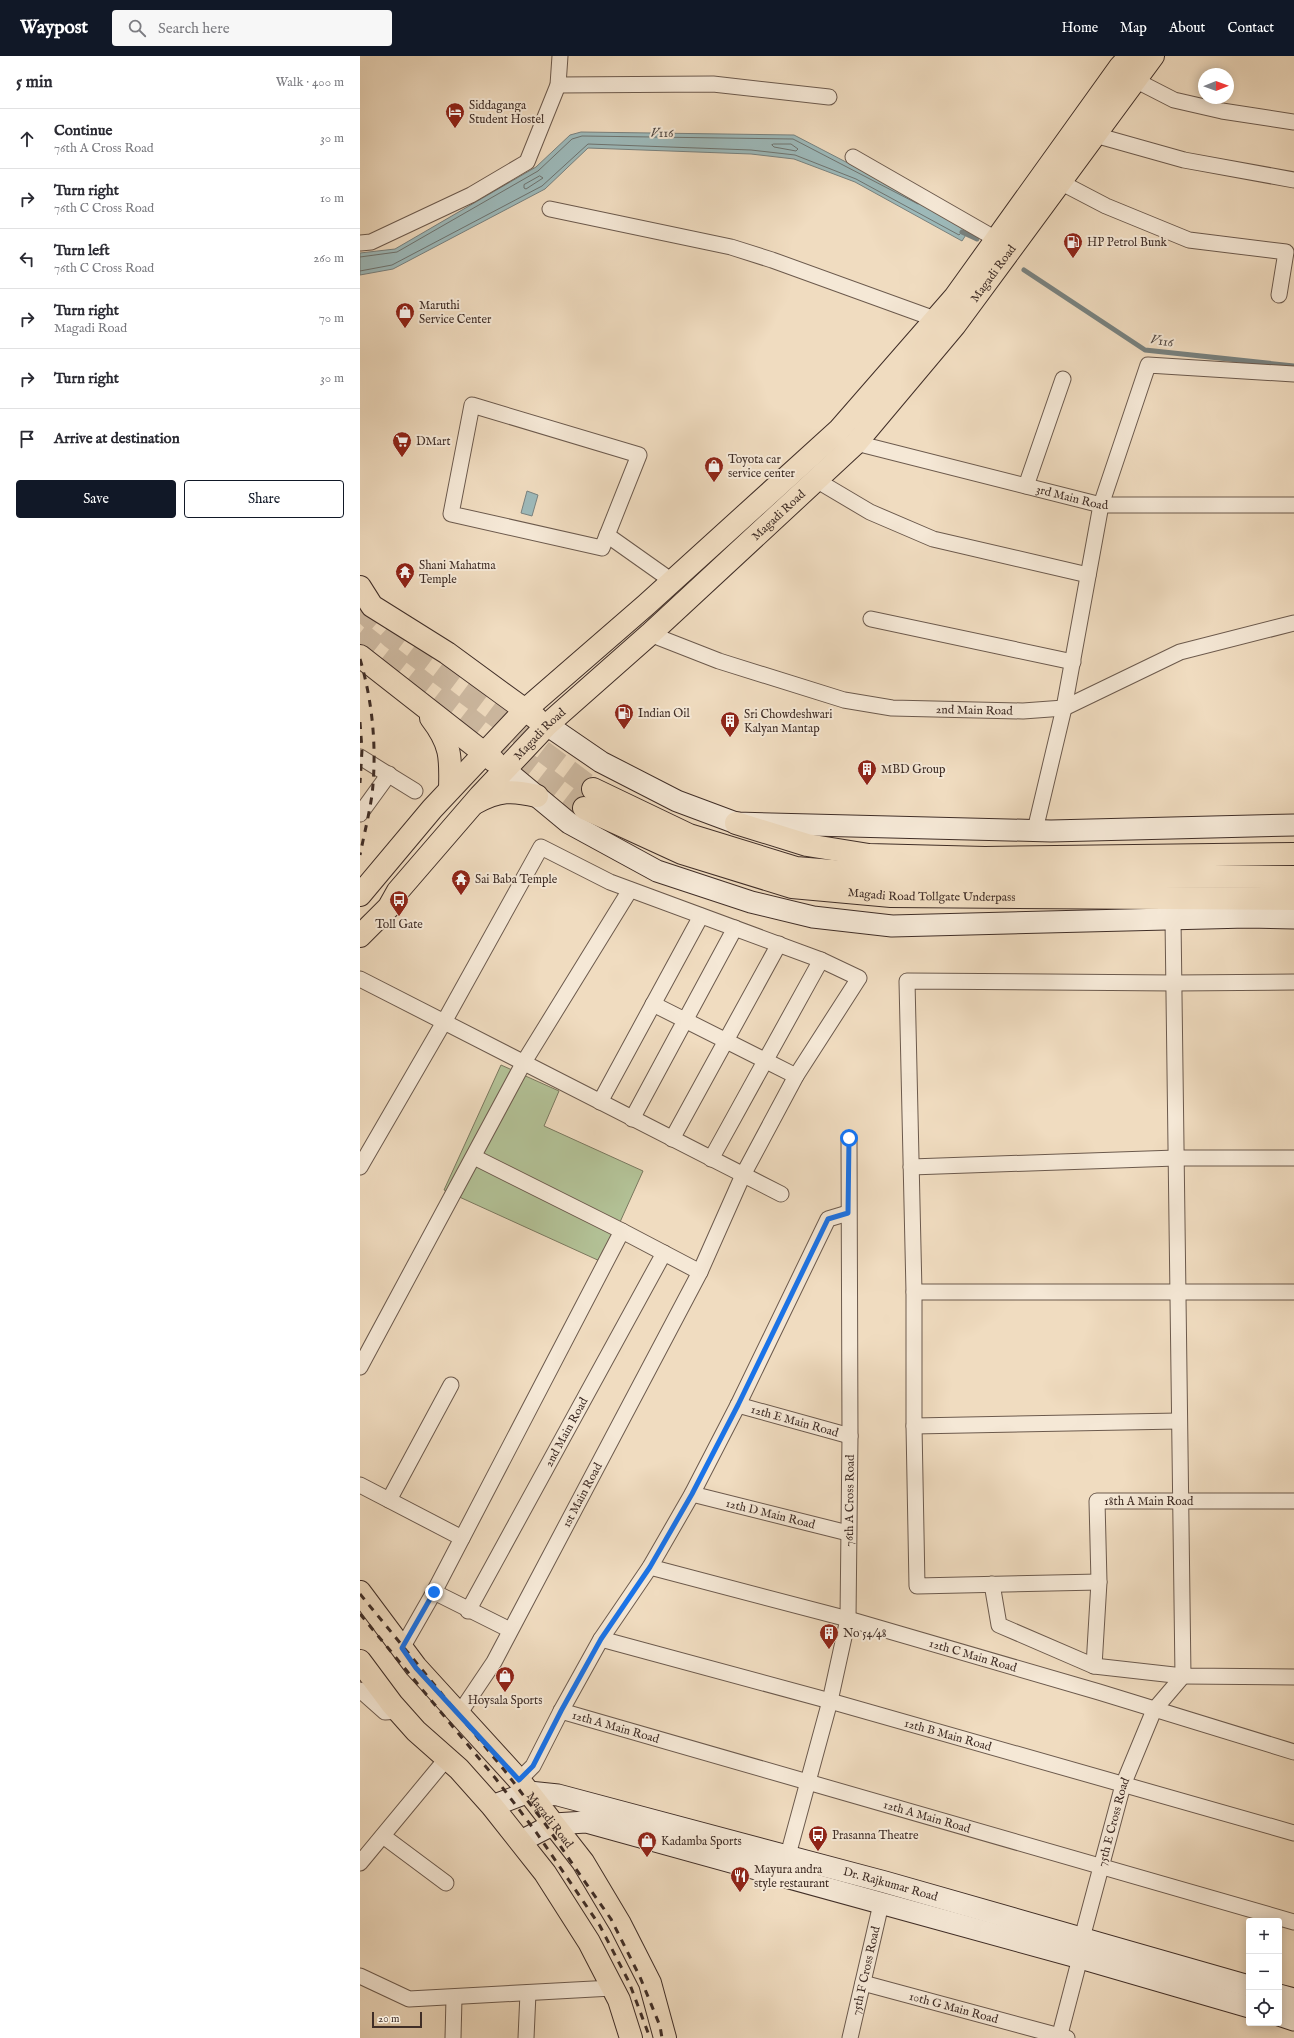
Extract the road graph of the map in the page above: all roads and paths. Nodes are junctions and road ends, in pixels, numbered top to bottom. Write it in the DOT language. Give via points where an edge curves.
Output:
graph roads {
  1 [pos="560,56"];
  2 [pos="1130,56"];
  3 [pos="1153,56"];
  4 [pos="1135,80"];
  5 [pos="558,85"];
  6 [pos="829,97"];
  7 [pos="1294,122"];
  8 [pos="1095,135"];
  9 [pos="853,157"];
  10 [pos="1294,180"];
  11 [pos="1060,182"];
  12 [pos="550,209"];
  13 [pos="996,239"];
  14 [pos="360,244"];
  15 [pos="1279,295"];
  16 [pos="935,319"];
  17 [pos="1294,374"];
  18 [pos="1063,379"];
  19 [pos="856,443"];
  20 [pos="816,480"];
  21 [pos="1026,486"];
  22 [pos="1101,505"];
  23 [pos="1294,505"];
  24 [pos="607,535"];
  25 [pos="1088,575"];
  26 [pos="672,581"];
  27 [pos="360,587"];
  28 [pos="871,619"];
  29 [pos="1294,623"];
  30 [pos="650,634"];
  31 [pos="360,656"];
  32 [pos="1073,662"];
  33 [pos="421,704"];
  34 [pos="1064,708"];
  35 [pos="524,710"];
  36 [pos="547,725"];
  37 [pos="483,753"];
  38 [pos="360,757"];
  39 [pos="504,769"];
  40 [pos="389,774"];
  41 [pos="450,789"];
  42 [pos="415,791"];
  43 [pos="537,796"];
  44 [pos="472,804"];
  45 [pos="360,814"];
  46 [pos="736,823"];
  47 [pos="1294,825"];
  48 [pos="1035,830"];
  49 [pos="1294,854"];
  50 [pos="1294,877"];
  51 [pos="630,890"];
  52 [pos="360,895"];
  53 [pos="1294,899"];
  54 [pos="701,916"];
  55 [pos="1294,918"];
  56 [pos="1173,919"];
  57 [pos="735,928"];
  58 [pos="360,936"];
  59 [pos="779,944"];
  60 [pos="821,960"];
  61 [pos="360,979"];
  62 [pos="1294,982"];
  63 [pos="1174,983"];
  64 [pos="653,1004"];
  65 [pos="685,1021"];
  66 [pos="444,1022"];
  67 [pos="726,1041"];
  68 [pos="765,1061"];
  69 [pos="524,1064"];
  70 [pos="796,1076"];
  71 [pos="600,1102"];
  72 [pos="632,1119"];
  73 [pos="849,1138"];
  74 [pos="672,1139"];
  75 [pos="474,1157"];
  76 [pos="1176,1158"];
  77 [pos="1294,1158"];
  78 [pos="711,1159"];
  79 [pos="911,1166"];
  80 [pos="360,1167"];
  81 [pos="743,1175"];
  82 [pos="780,1194"];
  83 [pos="848,1213"];
  84 [pos="622,1231"];
  85 [pos="664,1253"];
  86 [pos="700,1272"];
  87 [pos="914,1292"];
  88 [pos="1178,1292"];
  89 [pos="1294,1292"];
  90 [pos="360,1367"];
  91 [pos="451,1384"];
  92 [pos="738,1405"];
  93 [pos="1180,1421"];
  94 [pos="914,1426"];
  95 [pos="850,1436"];
  96 [pos="360,1485"];
  97 [pos="692,1494"];
  98 [pos="389,1500"];
  99 [pos="1181,1500"];
  100 [pos="1294,1501"];
  101 [pos="848,1533"];
  102 [pos="462,1538"];
  103 [pos="650,1567"];
  104 [pos="1098,1582"];
  105 [pos="992,1584"];
  106 [pos="360,1592"];
  107 [pos="434,1592"];
  108 [pos="468,1611"];
  109 [pos="848,1619"];
  110 [pos="510,1630"];
  111 [pos="601,1639"];
  112 [pos="402,1648"];
  113 [pos="360,1661"];
  114 [pos="1094,1666"];
  115 [pos="1183,1676"];
  116 [pos="1294,1678"];
  117 [pos="360,1690"];
  118 [pos="830,1701"];
  119 [pos="1154,1710"];
  120 [pos="399,1711"];
  121 [pos="561,1711"];
  122 [pos="460,1714"];
  123 [pos="1294,1752"];
  124 [pos="447,1758"];
  125 [pos="807,1783"];
  126 [pos="1123,1785"];
  127 [pos="524,1786"];
  128 [pos="492,1806"];
  129 [pos="554,1824"];
  130 [pos="1294,1834"];
  131 [pos="383,1836"];
  132 [pos="521,1841"];
  133 [pos="788,1855"];
  134 [pos="360,1863"];
  135 [pos="1102,1866"];
  136 [pos="446,1883"];
  137 [pos="881,1904"];
  138 [pos="1294,1922"];
  139 [pos="1081,1948"];
  140 [pos="360,1976"];
  141 [pos="863,1983"];
  142 [pos="1246,1985"];
  143 [pos="612,1988"];
  144 [pos="528,1993"];
  145 [pos="1282,1996"];
  146 [pos="454,1998"];
  147 [pos="1294,1999"];
  148 [pos="1246,2006"];
  149 [pos="1282,2016"];
  150 [pos="1294,2020"];
  151 [pos="1062,2037"];
  152 [pos="453,2038"];
  153 [pos="526,2038"];
  154 [pos="631,2038"];
  155 [pos="664,2038"];
  156 [pos="850,2038"];
  1 -- 5 [label="street"];
  2 -- 13 [label="main road, Magadi Road"];
  3 -- 4 [label="main road, Magadi Road"];
  4 -- 7 [label="street" via="1174,100 1222,111"];
  4 -- 8 [label="main road, Magadi Road"];
  5 -- 6 [label="street" via="713,84"];
  5 -- 14 [label="street" via="527,162 471,195 371,242"];
  8 -- 10 [label="street" via="1184,160"];
  8 -- 11 [label="main road, Magadi Road"];
  9 -- 13 [label="street"];
  11 -- 15 [label="street" via="1106,206 1189,240 1286,252"];
  11 -- 19 [label="main road, Magadi Road" via="955,325"];
  12 -- 16 [label="street" via="731,247"];
  13 -- 16 [label="main road, Magadi Road"];
  16 -- 26 [label="main road, Magadi Road" via="839,430"];
  17 -- 22 [label="street" via="1148,365"];
  18 -- 21 [label="street"];
  19 -- 20 [label="main road, Magadi Road"];
  19 -- 21 [label="street, 3rd Main Road"];
  20 -- 25 [label="street" via="870,512 933,539"];
  20 -- 30 [label="main road, Magadi Road"];
  21 -- 22 [label="street, 3rd Main Road"];
  22 -- 23 [label="street, 3rd Main Road"];
  22 -- 25 [label="street"];
  24 -- 24 [label="street" via="640,455 472,406 451,514 602,548"];
  24 -- 26 [label="street"];
  25 -- 32 [label="street"];
  26 -- 35 [label="main road, Magadi Road"];
  27 -- 35 [label="main road" via="372,606 447,653"];
  28 -- 32 [label="street"];
  29 -- 34 [label="street, 2nd Main Road" via="1180,652"];
  30 -- 34 [label="street, 2nd Main Road" via="719,661 844,700 892,708 1023,711"];
  30 -- 36 [label="main road, Magadi Road"];
  31 -- 33 [label="main road"];
  32 -- 34 [label="street"];
  33 -- 37 [label="main road"];
  33 -- 41 [label="main road" via="445,739 449,751"];
  34 -- 48 [label="street"];
  35 -- 36 [label="main road"];
  35 -- 37 [label="main road, Magadi Road"];
  36 -- 39 [label="main road, Magadi Road"];
  36 -- 46 [label="street" via="601,762 677,801"];
  37 -- 39 [label="main road"];
  37 -- 41 [label="main road, Magadi Road"];
  38 -- 40 [label="street"];
  39 -- 43 [label="street"];
  39 -- 44 [label="main road, Magadi Road"];
  40 -- 42 [label="street"];
  40 -- 45 [label="street"];
  41 -- 52 [label="main road, Magadi Road"];
  43 -- 44 [label="main road" via="517,791 504,792 491,794"];
  43 -- 56 [label="street" via="569,823 657,871 751,902 813,917 892,926"];
  44 -- 58 [label="main road, Magadi Road" via="398,891 389,907"];
  46 -- 48 [label="street"];
  46 -- 49 [label="main road" via="807,845 869,855 986,858"];
  47 -- 48 [label="street"];
  50 -- 53 [label="main road, Magadi Road Tollgate Underpass" via="892,876 796,868 689,834 589,798 682,853 792,887 891,896"];
  51 -- 54 [label="street"];
  51 -- 66 [label="street" via="541,847"];
  51 -- 69 [label="street"];
  54 -- 57 [label="street"];
  54 -- 64 [label="street"];
  55 -- 56 [label="street"];
  56 -- 63 [label="street"];
  57 -- 59 [label="street"];
  57 -- 65 [label="street"];
  59 -- 60 [label="street"];
  59 -- 67 [label="street"];
  60 -- 68 [label="street"];
  60 -- 70 [label="street, 1st Main Road" via="859,978"];
  61 -- 66 [label="street"];
  62 -- 63 [label="street"];
  63 -- 76 [label="street"];
  63 -- 79 [label="street" via="907,981"];
  64 -- 65 [label="street"];
  64 -- 71 [label="street"];
  65 -- 67 [label="street"];
  65 -- 72 [label="street"];
  66 -- 69 [label="street"];
  66 -- 80 [label="street"];
  67 -- 68 [label="street"];
  67 -- 74 [label="street"];
  68 -- 70 [label="street"];
  68 -- 78 [label="street"];
  69 -- 71 [label="street"];
  69 -- 75 [label="street"];
  70 -- 81 [label="street, 1st Main Road"];
  71 -- 72 [label="street"];
  72 -- 74 [label="street"];
  73 -- 83 [label="street, 76th A Cross Road"];
  74 -- 78 [label="street"];
  75 -- 84 [label="street"];
  75 -- 90 [label="street"];
  76 -- 77 [label="street"];
  76 -- 79 [label="street"];
  76 -- 88 [label="street"];
  78 -- 81 [label="street"];
  79 -- 87 [label="street"];
  81 -- 82 [label="street"];
  81 -- 86 [label="street, 1st Main Road"];
  83 -- 92 [label="street" via="828,1219"];
  83 -- 95 [label="street, 76th A Cross Road"];
  84 -- 85 [label="street"];
  84 -- 102 [label="street"];
  85 -- 86 [label="street"];
  85 -- 108 [label="street, 2nd Main Road"];
  86 -- 110 [label="street, 1st Main Road"];
  87 -- 88 [label="street"];
  87 -- 94 [label="street"];
  88 -- 89 [label="street"];
  88 -- 93 [label="street"];
  91 -- 98 [label="street"];
  92 -- 95 [label="street, 12th E Main Road"];
  92 -- 97 [label="street"];
  93 -- 94 [label="street"];
  93 -- 99 [label="street"];
  94 -- 105 [label="street" via="918,1586"];
  95 -- 101 [label="street, 76th A Cross Road"];
  96 -- 98 [label="street"];
  97 -- 101 [label="street, 12th D Main Road"];
  97 -- 103 [label="street"];
  98 -- 102 [label="street"];
  99 -- 100 [label="street, 18th A Main Road"];
  99 -- 104 [label="street, 18th A Main Road" via="1097,1500"];
  99 -- 115 [label="street"];
  101 -- 109 [label="street, 76th A Cross Road"];
  102 -- 107 [label="street"];
  103 -- 109 [label="street, 12th C Main Road"];
  103 -- 111 [label="street"];
  104 -- 105 [label="street"];
  104 -- 114 [label="street, 18th A Main Road"];
  105 -- 114 [label="street" via="999,1625"];
  106 -- 112 [label="main road, Magadi Road"];
  107 -- 108 [label="street"];
  107 -- 112 [label="street"];
  108 -- 110 [label="street"];
  109 -- 118 [label="street, 76th A Cross Road"];
  109 -- 119 [label="street, 12th C Main Road"];
  110 -- 122 [label="street, 1st Main Road" via="494,1662"];
  111 -- 118 [label="street, 12th B Main Road"];
  111 -- 121 [label="street"];
  112 -- 122 [label="main road, Magadi Road" via="416,1668"];
  113 -- 120 [label="main road"];
  114 -- 115 [label="street"];
  115 -- 116 [label="street"];
  115 -- 119 [label="street, 75th E Cross Road"];
  117 -- 120 [label="street" via="385,1712"];
  118 -- 125 [label="street, 76th A Cross Road"];
  118 -- 126 [label="street, 12th B Main Road"];
  119 -- 123 [label="street, 12th C Main Road"];
  119 -- 126 [label="street, 75th E Cross Road"];
  120 -- 124 [label="main road" via="416,1731"];
  121 -- 125 [label="street, 12th A Main Road"];
  121 -- 127 [label="street"];
  122 -- 127 [label="main road, Magadi Road"];
  124 -- 128 [label="main road"];
  124 -- 131 [label="street"];
  125 -- 133 [label="street, 76th A Cross Road"];
  125 -- 135 [label="street, 12th A Main Road"];
  126 -- 130 [label="street, 12th B Main Road"];
  126 -- 135 [label="street, 75th E Cross Road"];
  127 -- 128 [label="street"];
  127 -- 129 [label="main road, Magadi Road"];
  127 -- 133 [label="street, Dr. Rajkumar Road"];
  128 -- 132 [label="main road"];
  129 -- 132 [label="street"];
  129 -- 137 [label="street, Dr. Rajkumar Road" via="586,1822"];
  129 -- 155 [label="main road, Magadi Road" via="583,1862 620,1924 650,1983"];
  131 -- 134 [label="street"];
  131 -- 136 [label="street"];
  132 -- 143 [label="main road" via="545,1873 589,1942"];
  133 -- 139 [label="street, Dr. Rajkumar Road"];
  135 -- 138 [label="street, 12th A Main Road"];
  135 -- 139 [label="street, 75th E Cross Road"];
  137 -- 139 [label="street, Dr. Rajkumar Road"];
  137 -- 141 [label="street, 75th F Cross Road"];
  139 -- 142 [label="street, Dr. Rajkumar Road"];
  139 -- 148 [label="street, Dr. Rajkumar Road"];
  139 -- 151 [label="street, 75th E Cross Road"];
  140 -- 146 [label="street" via="409,1999"];
  141 -- 151 [label="street, 10th G Main Road"];
  141 -- 156 [label="street, 75th F Cross Road"];
  143 -- 144 [label="street"];
  143 -- 154 [label="main road" via="619,2000"];
  144 -- 146 [label="street"];
  144 -- 153 [label="street"];
  145 -- 147 [label="street"];
  146 -- 152 [label="street"];
  149 -- 150 [label="street"];
}
